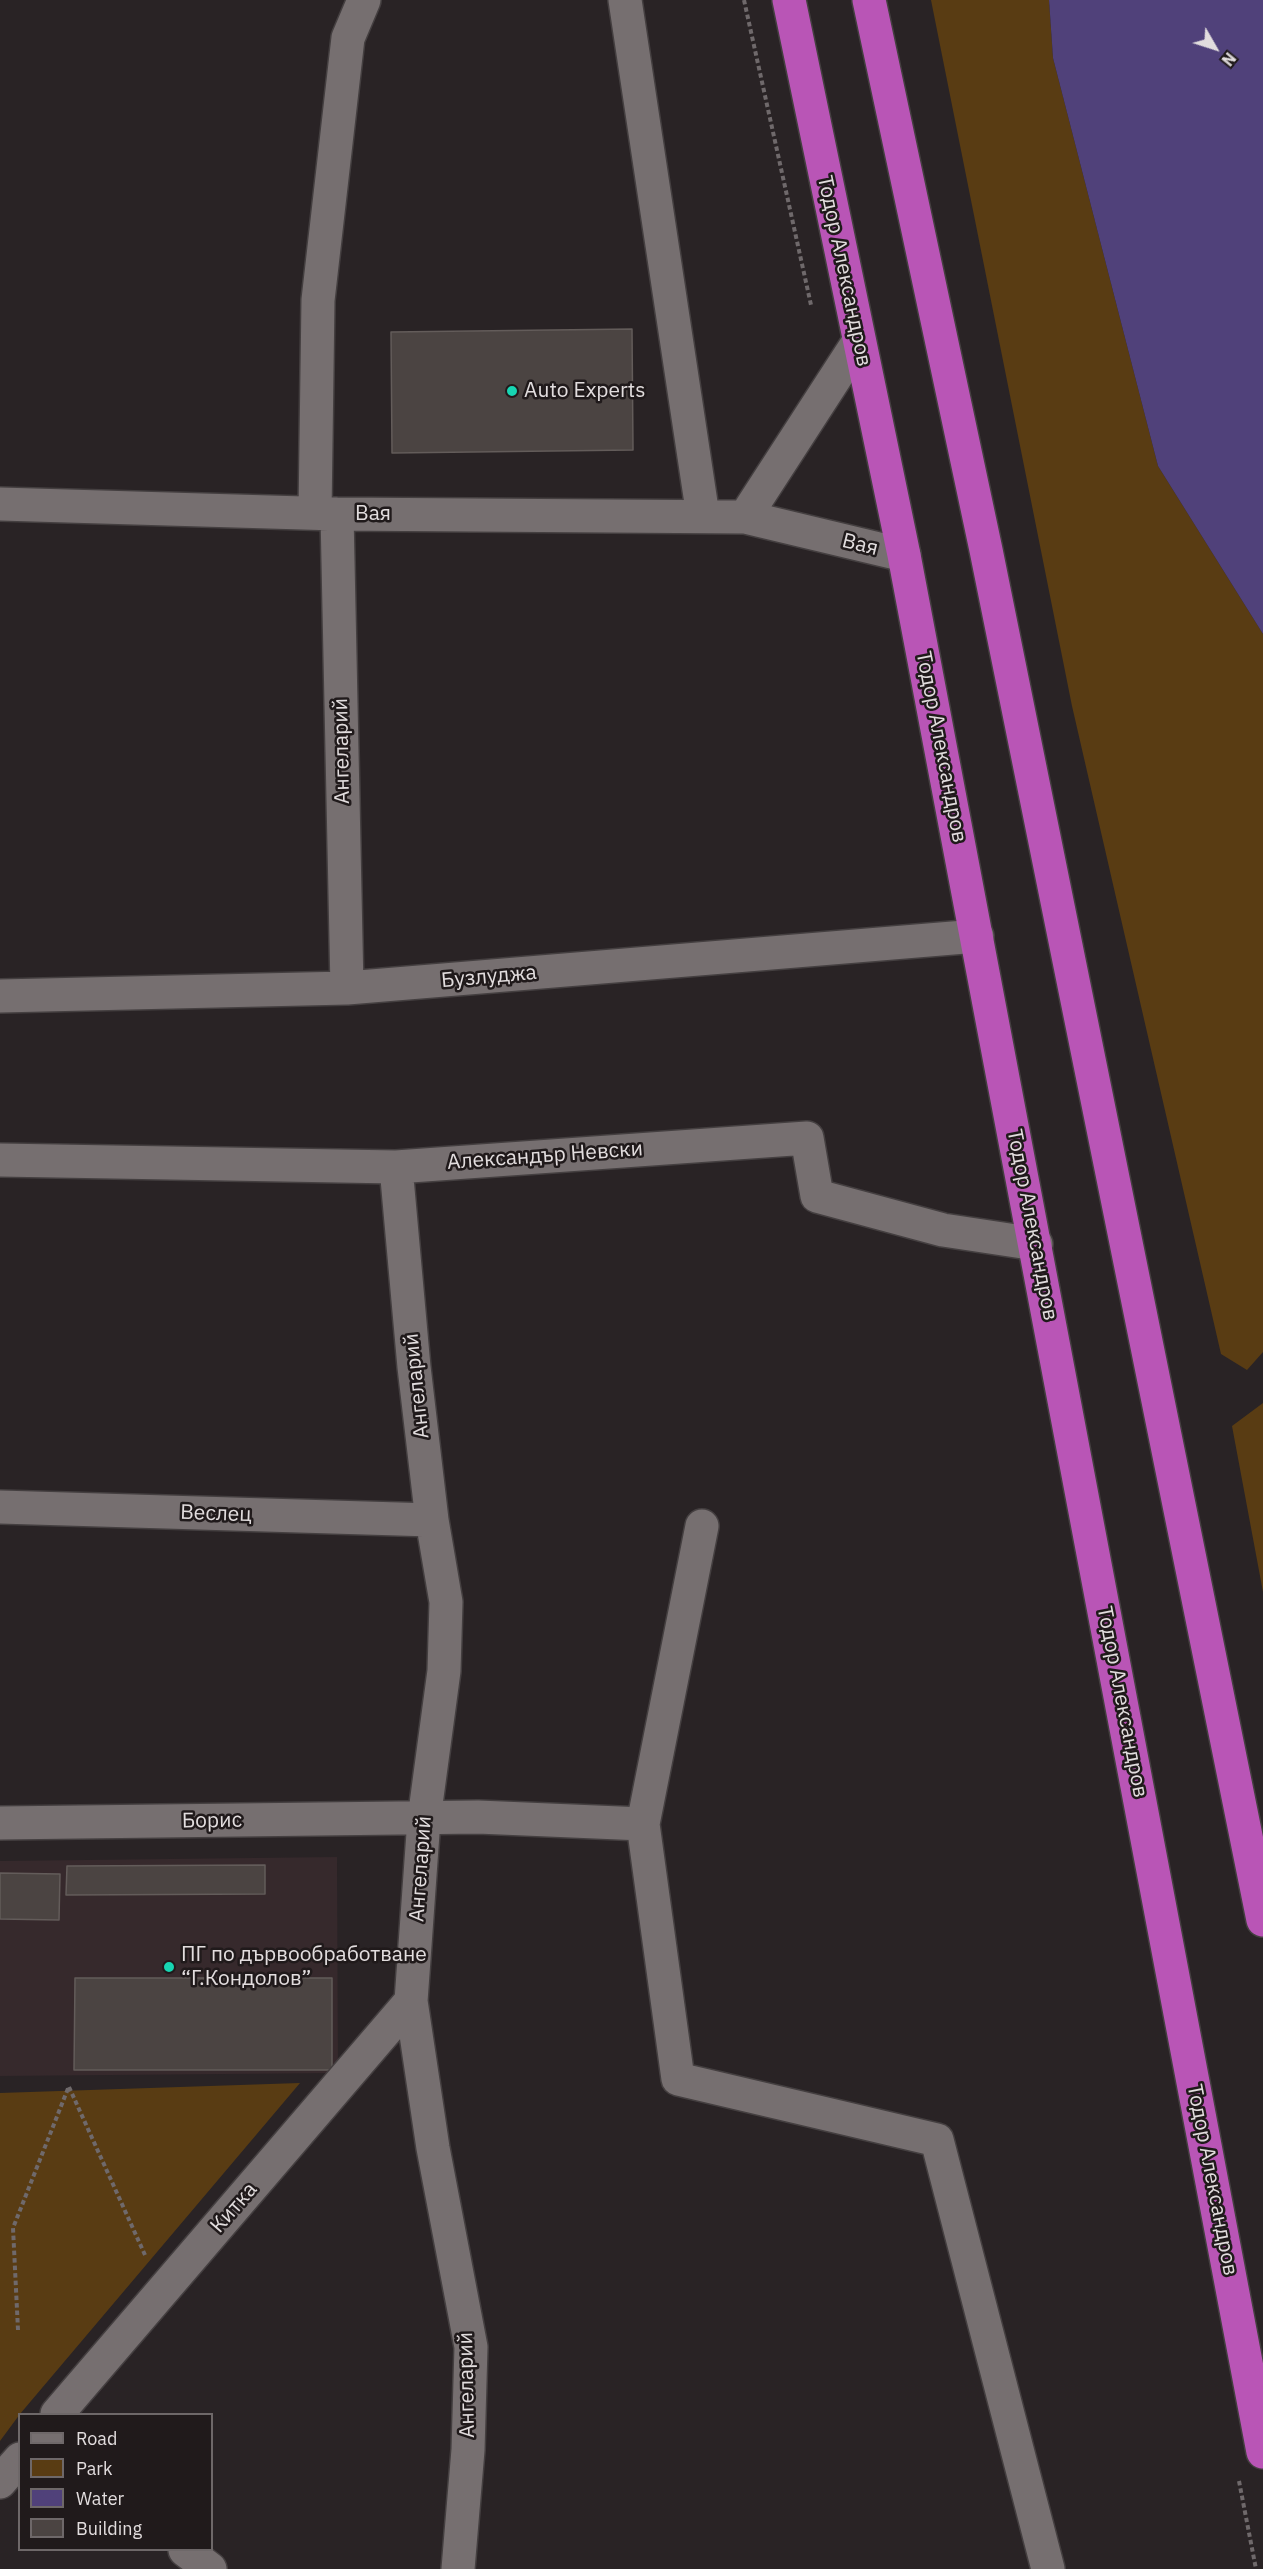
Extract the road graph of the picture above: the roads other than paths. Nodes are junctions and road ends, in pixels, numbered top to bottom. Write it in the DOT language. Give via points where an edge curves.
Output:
graph roads {
  1 [pos="364,0"];
  2 [pos="625,0"];
  3 [pos="789,0"];
  4 [pos="869,0"];
  5 [pos="859,341"];
  6 [pos="0,504"];
  7 [pos="326,513"];
  8 [pos="703,516"];
  9 [pos="745,517"];
  10 [pos="904,555"];
  11 [pos="977,936"];
  12 [pos="347,988"];
  13 [pos="0,996"];
  14 [pos="0,1160"];
  15 [pos="396,1167"];
  16 [pos="1036,1244"];
  17 [pos="0,1507"];
  18 [pos="432,1520"];
  19 [pos="702,1526"];
  20 [pos="424,1819"];
  21 [pos="0,1823"];
  22 [pos="643,1824"];
  23 [pos="1263,1920"];
  24 [pos="411,2001"];
  25 [pos="59,2413"];
  26 [pos="1263,2452"];
  27 [pos="18,2461"];
  28 [pos="0,2482"];
  29 [pos="186,2551"];
  30 [pos="210,2569"];
  31 [pos="458,2569"];
  32 [pos="1048,2569"];
  1 -- 7 [label="street, Ангеларий" via="348,38 318,300"];
  2 -- 8 [label="street"];
  3 -- 5 [label="highway, Тодор Александров"];
  4 -- 23 [label="highway" via="986,550"];
  5 -- 9 [label="street"];
  5 -- 10 [label="highway, Тодор Александров"];
  6 -- 7 [label="street, Вая"];
  7 -- 8 [label="street, Вая"];
  7 -- 12 [label="street, Ангеларий"];
  8 -- 9 [label="street, Вая"];
  9 -- 10 [label="street, Вая"];
  10 -- 11 [label="highway, Тодор Александров"];
  11 -- 12 [label="street, Бузлуджа"];
  11 -- 16 [label="highway, Тодор Александров"];
  12 -- 13 [label="street, Бузлуджа"];
  14 -- 15 [label="street, Александър Невски"];
  15 -- 16 [label="street, Александър Невски" via="807,1138 817,1196 943,1230"];
  15 -- 18 [label="street, Ангеларий"];
  16 -- 26 [label="highway, Тодор Александров"];
  17 -- 18 [label="street, Веслец"];
  18 -- 20 [label="street, Ангеларий" via="446,1602 444,1671"];
  19 -- 22 [label="street"];
  20 -- 21 [label="street, Борис"];
  20 -- 22 [label="street, Борис" via="478,1817"];
  20 -- 24 [label="street, Ангеларий"];
  22 -- 32 [label="street" via="678,2079 936,2140"];
  24 -- 25 [label="street, Китка"];
  24 -- 31 [label="street, Ангеларий" via="433,2148 471,2347 468,2450"];
  27 -- 28 [label="street"];
  29 -- 30 [label="street"];
}
